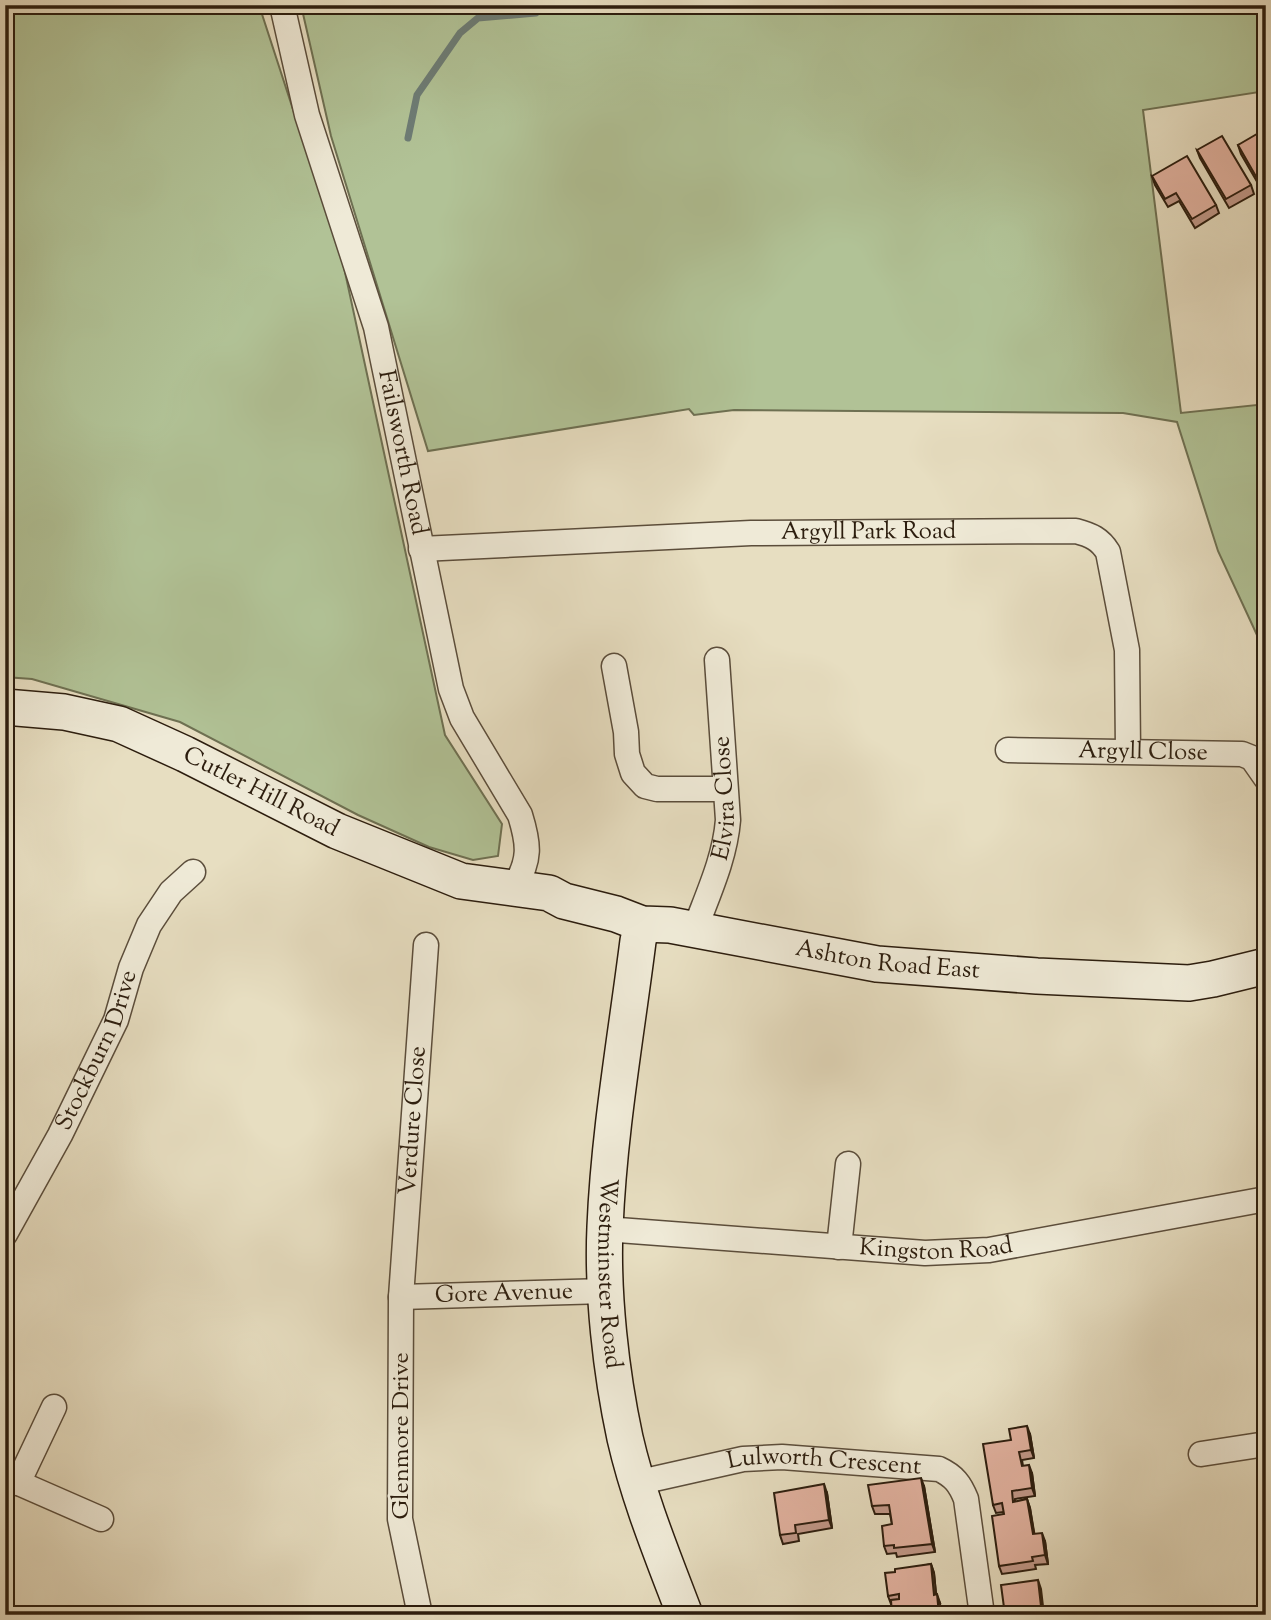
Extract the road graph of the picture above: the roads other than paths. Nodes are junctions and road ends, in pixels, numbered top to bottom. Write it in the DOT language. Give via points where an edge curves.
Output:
graph roads {
  1 [pos="282,5"];
  2 [pos="421,549"];
  3 [pos="717,660"];
  4 [pos="614,666"];
  5 [pos="5,707"];
  6 [pos="1008,750"];
  7 [pos="1128,751"];
  8 [pos="1266,778"];
  9 [pos="725,789"];
  10 [pos="193,872"];
  11 [pos="514,887"];
  12 [pos="642,924"];
  13 [pos="695,929"];
  14 [pos="426,945"];
  15 [pos="1266,966"];
  16 [pos="848,1164"];
  17 [pos="1266,1199"];
  18 [pos="605,1229"];
  19 [pos="5,1234"];
  20 [pos="839,1247"];
  21 [pos="606,1291"];
  22 [pos="401,1297"];
  23 [pos="54,1408"];
  24 [pos="1266,1444"];
  25 [pos="1201,1454"];
  26 [pos="12,1480"];
  27 [pos="636,1483"];
  28 [pos="101,1520"];
  29 [pos="420,1615"];
  30 [pos="685,1615"];
  31 [pos="982,1615"];
  1 -- 2 [label="street, Failsworth Road" via="307,115 376,327"];
  2 -- 7 [label="street, Argyll Park Road" via="751,533 1076,531 1091,535 1108,552 1127,650"];
  2 -- 11 [label="street, Failsworth Road" via="451,689 462,718 520,815 528,843 527,862"];
  3 -- 9 [label="street, Elvira Close"];
  4 -- 9 [label="street" via="627,754 639,780 657,789"];
  5 -- 11 [label="street, Cutler Hill Road" via="64,712 119,724 422,868 461,881"];
  6 -- 7 [label="street, Argyll Close"];
  7 -- 8 [label="street, Argyll Close" via="1242,754 1252,758"];
  9 -- 13 [label="street, Elvira Close" via="727,839"];
  10 -- 19 [label="street, Stockburn Drive" via="171,892 149,925 116,1020"];
  11 -- 12 [label="street, Ashton Road East" via="549,893"];
  12 -- 13 [label="street, Ashton Road East"];
  12 -- 18 [label="street, Westminster Road" via="609,1161"];
  13 -- 15 [label="street, Ashton Road East" via="877,964 1024,976 1189,983"];
  14 -- 22 [label="street, Verdure Close"];
  16 -- 20 [label="street"];
  17 -- 20 [label="street, Kingston Road" via="989,1250 925,1253"];
  18 -- 20 [label="street, Kingston Road"];
  18 -- 21 [label="street, Westminster Road"];
  21 -- 22 [label="street, Gore Avenue"];
  21 -- 27 [label="street, Westminster Road" via="616,1389"];
  22 -- 29 [label="street, Glenmore Drive" via="400,1519"];
  23 -- 26 [label="street"];
  24 -- 25 [label="street"];
  26 -- 28 [label="street"];
  27 -- 30 [label="street, Westminster Road"];
  27 -- 31 [label="street, Lulworth Crescent" via="743,1459 782,1457 939,1469 961,1485 966,1499"];
}
